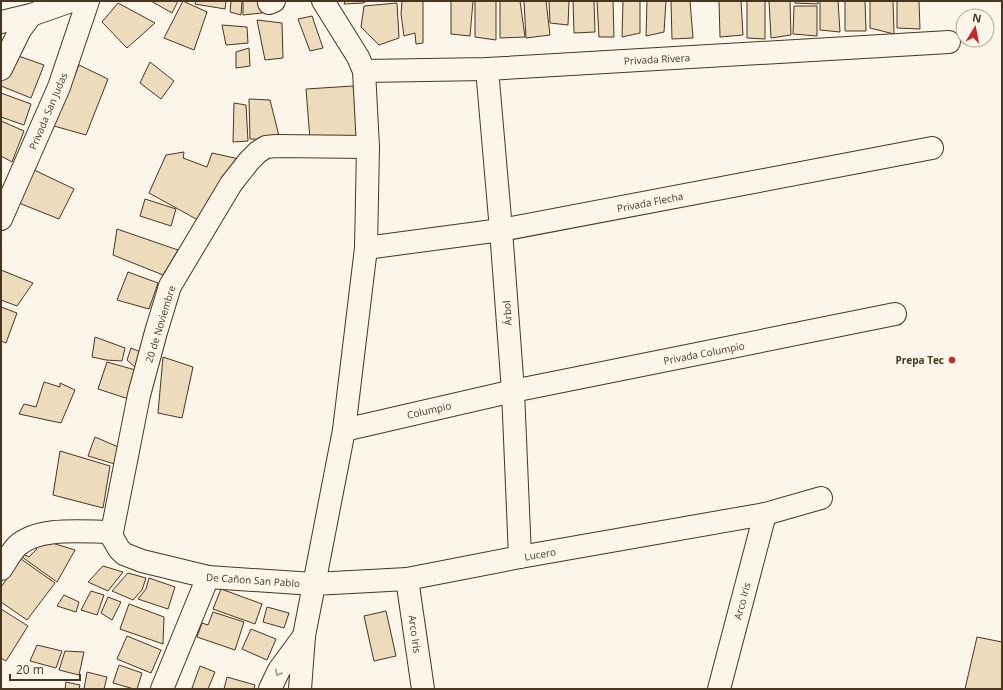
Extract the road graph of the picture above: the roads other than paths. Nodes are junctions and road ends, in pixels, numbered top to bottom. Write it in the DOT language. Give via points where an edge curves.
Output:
graph roads {
  1 [pos="71,1"];
  2 [pos="88,1"];
  3 [pos="323,1"];
  4 [pos="31,15"];
  5 [pos="1,22"];
  6 [pos="949,42"];
  7 [pos="1,69"];
  8 [pos="487,69"];
  9 [pos="364,71"];
  10 [pos="368,147"];
  11 [pos="932,148"];
  12 [pos="1,219"];
  13 [pos="501,230"];
  14 [pos="366,248"];
  15 [pos="894,314"];
  16 [pos="513,391"];
  17 [pos="344,430"];
  18 [pos="821,498"];
  19 [pos="765,514"];
  20 [pos="112,532"];
  21 [pos="520,557"];
  22 [pos="1,569"];
  23 [pos="208,577"];
  24 [pos="407,579"];
  25 [pos="314,584"];
  26 [pos="304,636"];
  27 [pos="162,689"];
  28 [pos="270,689"];
  29 [pos="300,689"];
  30 [pos="423,689"];
  31 [pos="720,689"];
  1 -- 4 [label="street"];
  2 -- 12 [label="street, Privada San Judas" via="59,87"];
  3 -- 9 [label="street"];
  4 -- 5 [label="street"];
  4 -- 7 [label="street" via="20,30"];
  6 -- 8 [label="street, Privada Rivera"];
  8 -- 9 [label="street, Privada Rivera"];
  8 -- 13 [label="street, Árbol"];
  9 -- 10 [label="street"];
  10 -- 14 [label="street"];
  10 -- 20 [label="street, 20 de Noviembre" via="266,148 249,161 232,184 170,286 139,395"];
  11 -- 13 [label="street, Privada Flecha"];
  13 -- 14 [label="street, Privada Flecha"];
  13 -- 16 [label="street, Árbol"];
  14 -- 17 [label="street"];
  15 -- 16 [label="street, Privada Columpio"];
  16 -- 17 [label="street, Columpio"];
  16 -- 21 [label="street, Árbol"];
  17 -- 25 [label="street"];
  18 -- 19 [label="street, Lucero"];
  19 -- 21 [label="street, Lucero"];
  19 -- 31 [label="street, Arco Iris"];
  20 -- 22 [label="street" via="63,532 31,537 17,546"];
  20 -- 23 [label="street, De Cañon San Pablo" via="112,537 124,554"];
  21 -- 24 [label="street, Lucero"];
  23 -- 25 [label="street, De Cañon San Pablo"];
  23 -- 27 [label="street"];
  24 -- 25 [label="street, Lucero"];
  24 -- 30 [label="street, Arco Iris"];
  25 -- 26 [label="street"];
  26 -- 28 [label="street, one-way"];
  26 -- 29 [label="street"];
}
